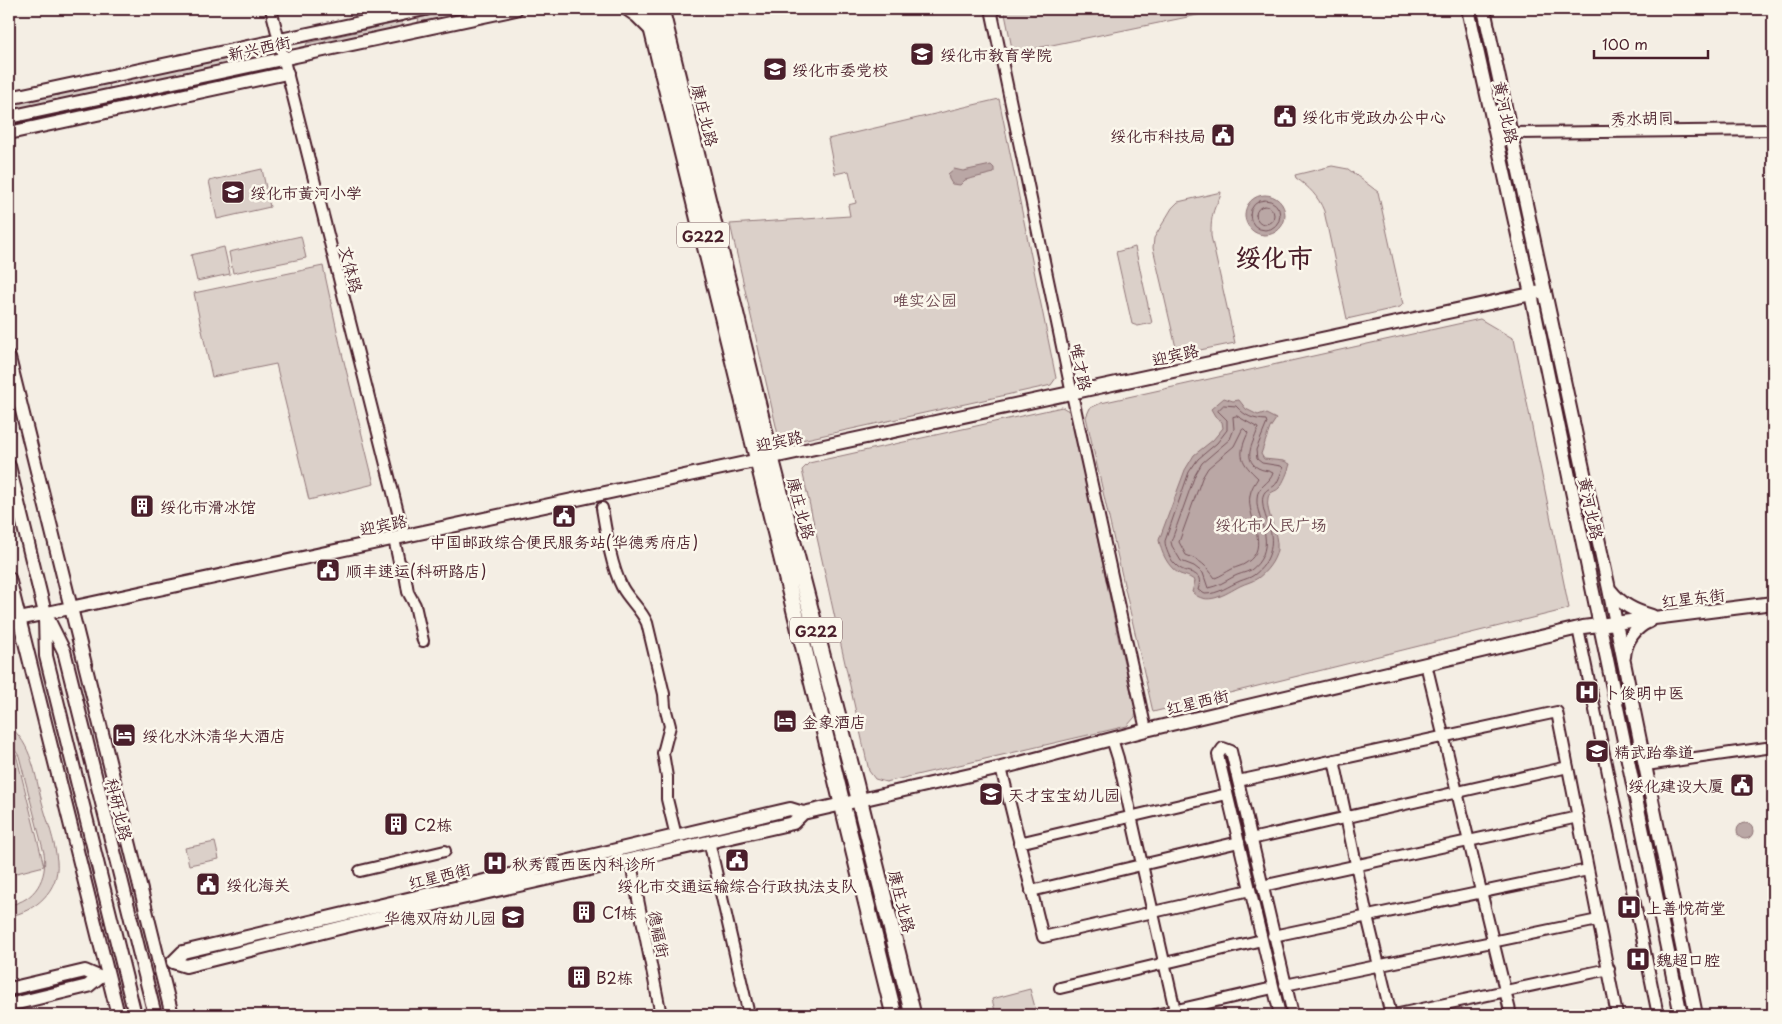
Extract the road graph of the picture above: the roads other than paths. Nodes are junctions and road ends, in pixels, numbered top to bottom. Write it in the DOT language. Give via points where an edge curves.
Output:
graph roads {
  1 [pos="271,9"];
  2 [pos="425,9"];
  3 [pos="516,9"];
  4 [pos="627,9"];
  5 [pos="648,9"];
  6 [pos="661,9"];
  7 [pos="991,9"];
  8 [pos="1468,9"];
  9 [pos="1484,9"];
  10 [pos="408,12"];
  11 [pos="412,30"];
  12 [pos="654,33"];
  13 [pos="279,40"];
  14 [pos="283,59"];
  15 [pos="287,73"];
  16 [pos="114,75"];
  17 [pos="42,90"];
  18 [pos="9,92"];
  19 [pos="118,93"];
  20 [pos="9,98"];
  21 [pos="53,107"];
  22 [pos="9,117"];
  23 [pos="56,122"];
  24 [pos="1773,130"];
  25 [pos="9,133"];
  26 [pos="1511,133"];
  27 [pos="1545,291"];
  28 [pos="1531,294"];
  29 [pos="9,358"];
  30 [pos="1072,394"];
  31 [pos="765,460"];
  32 [pos="9,466"];
  33 [pos="602,508"];
  34 [pos="399,538"];
  35 [pos="9,578"];
  36 [pos="1609,589"];
  37 [pos="1773,603"];
  38 [pos="71,607"];
  39 [pos="45,613"];
  40 [pos="1662,617"];
  41 [pos="19,619"];
  42 [pos="1616,623"];
  43 [pos="1600,625"];
  44 [pos="1578,628"];
  45 [pos="423,641"];
  46 [pos="1426,664"];
  47 [pos="1624,664"];
  48 [pos="1146,730"];
  49 [pos="1444,736"];
  50 [pos="1112,739"];
  51 [pos="1773,747"];
  52 [pos="1334,760"];
  53 [pos="1646,765"];
  54 [pos="1568,767"];
  55 [pos="1000,768"];
  56 [pos="1238,781"];
  57 [pos="1457,792"];
  58 [pos="1227,794"];
  59 [pos="860,801"];
  60 [pos="843,805"];
  61 [pos="804,813"];
  62 [pos="1131,817"];
  63 [pos="1578,817"];
  64 [pos="1346,818"];
  65 [pos="676,836"];
  66 [pos="1251,839"];
  67 [pos="1469,841"];
  68 [pos="710,842"];
  69 [pos="1239,842"];
  70 [pos="1019,843"];
  71 [pos="446,851"];
  72 [pos="629,853"];
  73 [pos="1142,865"];
  74 [pos="1357,866"];
  75 [pos="1588,870"];
  76 [pos="360,871"];
  77 [pos="1262,886"];
  78 [pos="1250,890"];
  79 [pos="1031,891"];
  80 [pos="1481,893"];
  81 [pos="1152,912"];
  82 [pos="1367,916"];
  83 [pos="1598,920"];
  84 [pos="1273,936"];
  85 [pos="1262,940"];
  86 [pos="1493,942"];
  87 [pos="1164,963"];
  88 [pos="159,965"];
  89 [pos="1379,966"];
  90 [pos="143,969"];
  91 [pos="1608,969"];
  92 [pos="124,970"];
  93 [pos="103,976"];
  94 [pos="1285,985"];
  95 [pos="1060,988"];
  96 [pos="1273,988"];
  97 [pos="9,989"];
  98 [pos="1505,992"];
  99 [pos="9,1005"];
  100 [pos="1176,1013"];
  101 [pos="118,1015"];
  102 [pos="135,1015"];
  103 [pos="154,1015"];
  104 [pos="172,1015"];
  105 [pos="661,1015"];
  106 [pos="749,1015"];
  107 [pos="894,1015"];
  108 [pos="913,1015"];
  109 [pos="1156,1015"];
  110 [pos="1280,1015"];
  111 [pos="1293,1015"];
  112 [pos="1393,1015"];
  113 [pos="1511,1015"];
  114 [pos="1617,1015"];
  115 [pos="1658,1015"];
  116 [pos="1681,1015"];
  117 [pos="1696,1015"];
  1 -- 13 [label="street, 文体路"];
  2 -- 10 [label="main road, 新兴西街"];
  3 -- 11 [label="main road, 新兴西街"];
  4 -- 12 [label="main road"];
  5 -- 12 [label="highway, 康庄北路 / G222"];
  6 -- 31 [label="highway, 康庄北路 / G222"];
  7 -- 30 [label="street, 唯才路"];
  8 -- 28 [label="main road, 黄河北路"];
  9 -- 26 [label="main road, 黄河北路"];
  10 -- 11 [label="main road"];
  10 -- 13 [label="main road, 新兴西街"];
  11 -- 14 [label="main road, 新兴西街"];
  12 -- 31 [label="highway, 康庄北路 / G222"];
  13 -- 14 [label="street, 文体路"];
  13 -- 16 [label="main road, 新兴西街"];
  14 -- 15 [label="street, 文体路"];
  14 -- 19 [label="main road, 新兴西街"];
  15 -- 23 [label="main road"];
  15 -- 34 [label="street, 文体路"];
  16 -- 17 [label="main road, 新兴西街"];
  16 -- 19 [label="main road"];
  17 -- 18 [label="main road" via="28,88"];
  17 -- 20 [label="main road, 新兴西街"];
  19 -- 21 [label="main road, 新兴西街"];
  21 -- 22 [label="main road, 新兴西街"];
  21 -- 23 [label="main road"];
  23 -- 25 [label="main road"];
  24 -- 26 [label="street, 秀水胡同"];
  26 -- 27 [label="main road, 黄河北路"];
  27 -- 28 [label="main road, 迎宾路"];
  27 -- 36 [label="main road, 黄河北路"];
  28 -- 30 [label="main road, 迎宾路"];
  28 -- 43 [label="main road, 黄河北路"];
  29 -- 38 [label="main road"];
  30 -- 31 [label="main road, 迎宾路"];
  30 -- 48 [label="street, 唯才路"];
  31 -- 34 [label="main road, 迎宾路"];
  31 -- 59 [label="highway, 康庄北路 / G222"];
  31 -- 60 [label="highway, 康庄北路 / G222"];
  32 -- 39 [label="main road, 科研北路"];
  33 -- 65 [label="street" via="608,542 623,588 647,623 664,694 670,726 663,753 667,799"];
  34 -- 38 [label="main road, 迎宾路"];
  34 -- 45 [label="street, 文体路" via="400,562"];
  35 -- 41 [label="main road"];
  36 -- 40 [label="main road" via="1632,609"];
  36 -- 42 [label="main road, 黄河北路"];
  37 -- 40 [label="main road, 红星东街"];
  38 -- 39 [label="main road, 迎宾路"];
  38 -- 88 [label="main road"];
  39 -- 41 [label="main road, 迎宾路"];
  39 -- 90 [label="main road, 科研北路" via="64,651"];
  39 -- 92 [label="main road, 科研北路" via="46,656"];
  40 -- 42 [label="main road, 红星东街"];
  40 -- 47 [label="main road" via="1636,628 1627,644"];
  41 -- 93 [label="main road"];
  42 -- 43 [label="main road, 红星东街"];
  42 -- 47 [label="main road, 黄河北路"];
  43 -- 44 [label="main road, 红星西街"];
  43 -- 116 [label="main road, 黄河北路"];
  44 -- 46 [label="main road, 红星西街"];
  44 -- 115 [label="street"];
  46 -- 48 [label="main road, 红星西街"];
  46 -- 49 [label="street"];
  47 -- 53 [label="main road, 黄河北路"];
  48 -- 50 [label="main road, 红星西街"];
  49 -- 52 [label="street"];
  49 -- 54 [label="street" via="1557,712"];
  49 -- 57 [label="street"];
  50 -- 55 [label="main road, 红星西街"];
  50 -- 62 [label="street"];
  51 -- 53 [label="street"];
  52 -- 56 [label="street"];
  52 -- 64 [label="street"];
  53 -- 117 [label="main road, 黄河北路"];
  54 -- 57 [label="street"];
  54 -- 63 [label="street"];
  55 -- 59 [label="main road, 红星西街"];
  55 -- 70 [label="street"];
  56 -- 58 [label="street" via="1231,751 1223,748 1218,755"];
  56 -- 66 [label="street"];
  57 -- 64 [label="street"];
  57 -- 67 [label="street"];
  58 -- 62 [label="street"];
  58 -- 69 [label="street"];
  59 -- 60 [label="main road, 红星西街"];
  59 -- 108 [label="highway, 康庄北路 / G222"];
  60 -- 61 [label="main road, 红星西街"];
  60 -- 107 [label="highway, 康庄北路 / G222"];
  61 -- 65 [label="main road, 红星西街" via="790,809"];
  61 -- 68 [label="main road, 红星西街" via="793,822"];
  62 -- 70 [label="street"];
  62 -- 73 [label="street"];
  63 -- 67 [label="street"];
  63 -- 75 [label="street"];
  64 -- 66 [label="street"];
  64 -- 74 [label="street"];
  65 -- 72 [label="main road, 红星西街"];
  66 -- 77 [label="street"];
  67 -- 74 [label="street"];
  67 -- 80 [label="street"];
  68 -- 72 [label="main road, 红星西街"];
  68 -- 106 [label="street"];
  69 -- 73 [label="street"];
  69 -- 78 [label="street"];
  70 -- 79 [label="street"];
  71 -- 76 [label="street"];
  72 -- 88 [label="main road, 红星西街" via="269,939 183,952 174,962"];
  72 -- 105 [label="street, 德福街"];
  73 -- 79 [label="street"];
  73 -- 81 [label="street"];
  74 -- 77 [label="street"];
  74 -- 82 [label="street"];
  75 -- 80 [label="street"];
  75 -- 83 [label="street"];
  77 -- 84 [label="street"];
  78 -- 81 [label="street"];
  78 -- 85 [label="street"];
  79 -- 81 [label="street" via="1043,937"];
  80 -- 82 [label="street"];
  80 -- 86 [label="street"];
  81 -- 87 [label="street"];
  82 -- 84 [label="street"];
  82 -- 89 [label="street"];
  83 -- 86 [label="street"];
  83 -- 91 [label="street"];
  84 -- 94 [label="street"];
  85 -- 87 [label="street"];
  85 -- 96 [label="street"];
  86 -- 89 [label="street"];
  86 -- 98 [label="street"];
  87 -- 95 [label="street"];
  87 -- 100 [label="street"];
  88 -- 90 [label="main road, 红星西街"];
  88 -- 104 [label="main road"];
  89 -- 94 [label="street"];
  89 -- 112 [label="street"];
  90 -- 103 [label="main road, 科研北路"];
  91 -- 98 [label="street"];
  91 -- 114 [label="street"];
  92 -- 93 [label="main road"];
  92 -- 102 [label="main road, 科研北路"];
  93 -- 97 [label="main road" via="85,971"];
  93 -- 99 [label="main road" via="88,986"];
  93 -- 101 [label="main road"];
  94 -- 111 [label="street"];
  96 -- 100 [label="street"];
  96 -- 110 [label="street"];
  98 -- 112 [label="street"];
  98 -- 113 [label="street"];
  100 -- 109 [label="street"];
}
